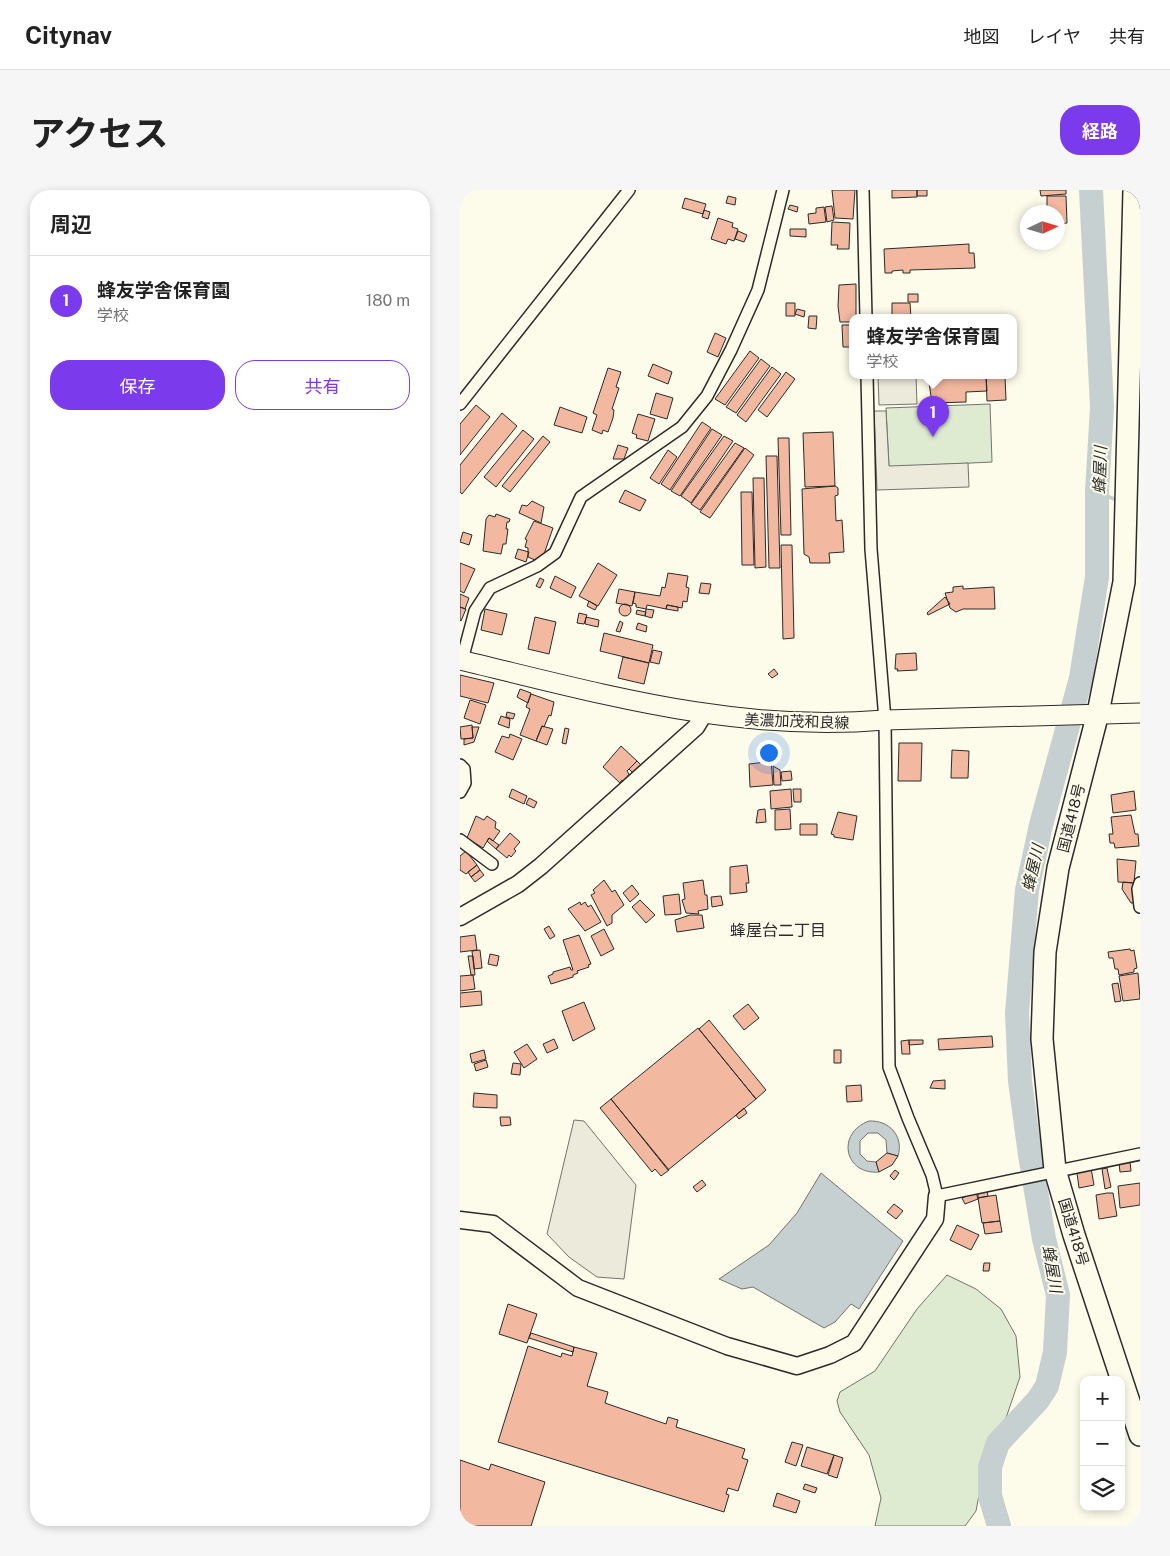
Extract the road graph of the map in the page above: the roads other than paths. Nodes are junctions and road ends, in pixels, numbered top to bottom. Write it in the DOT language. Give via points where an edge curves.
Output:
graph roads {
  1 [pos="629,190"];
  2 [pos="783,190"];
  3 [pos="863,190"];
  4 [pos="1134,190"];
  5 [pos="866,314"];
  6 [pos="867,379"];
  7 [pos="460,404"];
  8 [pos="461,660"];
  9 [pos="1098,713"];
  10 [pos="1140,713"];
  11 [pos="704,714"];
  12 [pos="885,720"];
  13 [pos="460,765"];
  14 [pos="460,792"];
  15 [pos="460,840"];
  16 [pos="492,864"];
  17 [pos="1140,883"];
  18 [pos="1140,907"];
  19 [pos="460,917"];
  20 [pos="1140,1154"];
  21 [pos="1055,1170"];
  22 [pos="936,1196"];
  23 [pos="460,1220"];
  24 [pos="1140,1435"];
  1 -- 7 [label="street"];
  2 -- 8 [label="street" via="758,290 707,396 682,427 581,497 555,553 538,566 490,588 475,611"];
  3 -- 5 [label="street"];
  4 -- 9 [label="highway, 国道418号" via="1124,582"];
  6 -- 12 [label="street" via="871,549"];
  8 -- 11 [label="main road, 美濃加茂和良線" via="676,711"];
  9 -- 10 [label="main road, 美濃加茂和良線"];
  9 -- 12 [label="main road, 美濃加茂和良線"];
  9 -- 21 [label="highway, 国道418号" via="1058,868 1045,952 1042,1039"];
  11 -- 12 [label="main road, 美濃加茂和良線" via="768,722 844,724"];
  11 -- 19 [label="street" via="696,727 567,844 518,884"];
  12 -- 22 [label="street" via="889,1067 932,1175"];
  13 -- 14 [label="street" via="464,769 465,782"];
  15 -- 16 [label="street"];
  17 -- 18 [label="street"];
  20 -- 21 [label="street"];
  21 -- 22 [label="street"];
  21 -- 24 [label="highway, 国道418号"];
  22 -- 23 [label="street" via="935,1219 854,1343 797,1366 727,1346 578,1288 493,1224"];
}
